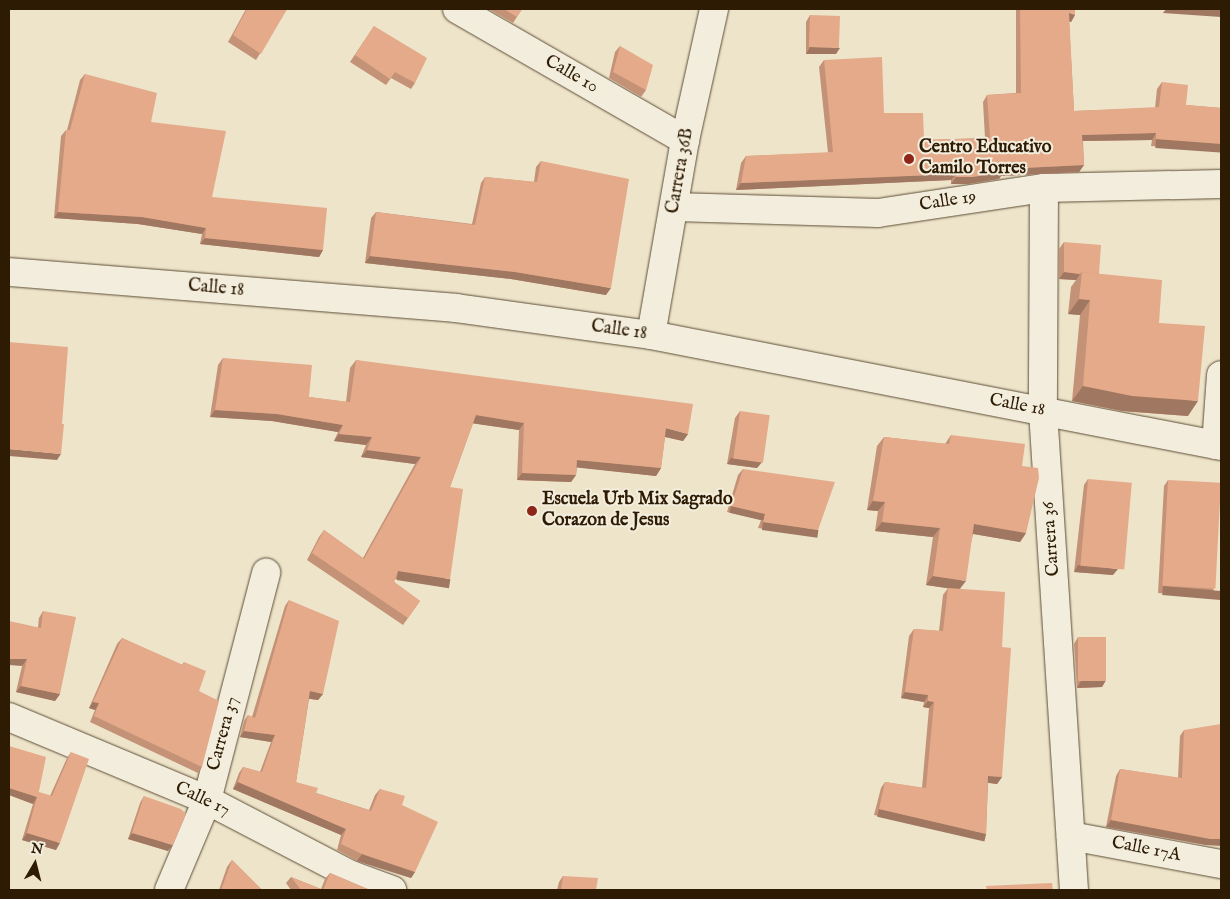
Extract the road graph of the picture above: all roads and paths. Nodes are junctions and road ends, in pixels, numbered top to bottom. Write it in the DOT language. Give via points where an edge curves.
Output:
graph roads {
  1 [pos="457,9"];
  2 [pos="714,9"];
  3 [pos="686,140"];
  4 [pos="1221,184"];
  5 [pos="1044,188"];
  6 [pos="675,207"];
  7 [pos="9,272"];
  8 [pos="651,335"];
  9 [pos="1221,375"];
  10 [pos="1043,411"];
  11 [pos="1219,445"];
  12 [pos="266,573"];
  13 [pos="9,717"];
  14 [pos="207,800"];
  15 [pos="1071,836"];
  16 [pos="1221,864"];
  17 [pos="168,890"];
  18 [pos="392,890"];
  19 [pos="1074,890"];
  1 -- 3 [label="street, Calle 10"];
  2 -- 3 [label="street, Carrera 36B"];
  3 -- 6 [label="street, Carrera 36B"];
  4 -- 5 [label="street, Calle 19"];
  5 -- 6 [label="street, Calle 19" via="878,213"];
  5 -- 10 [label="street, Carrera 36"];
  6 -- 8 [label="street, Carrera 36B"];
  7 -- 8 [label="street, Calle 18" via="456,308"];
  8 -- 10 [label="street, Calle 18"];
  9 -- 11 [label="street"];
  10 -- 11 [label="street, Calle 18"];
  10 -- 15 [label="street, Carrera 36"];
  12 -- 14 [label="street, Carrera 37"];
  13 -- 14 [label="street, Calle 17"];
  14 -- 17 [label="street, Carrera 37"];
  14 -- 18 [label="street, Calle 17" via="351,875"];
  15 -- 16 [label="street, Calle 17A"];
  15 -- 19 [label="street, Carrera 36"];
}
